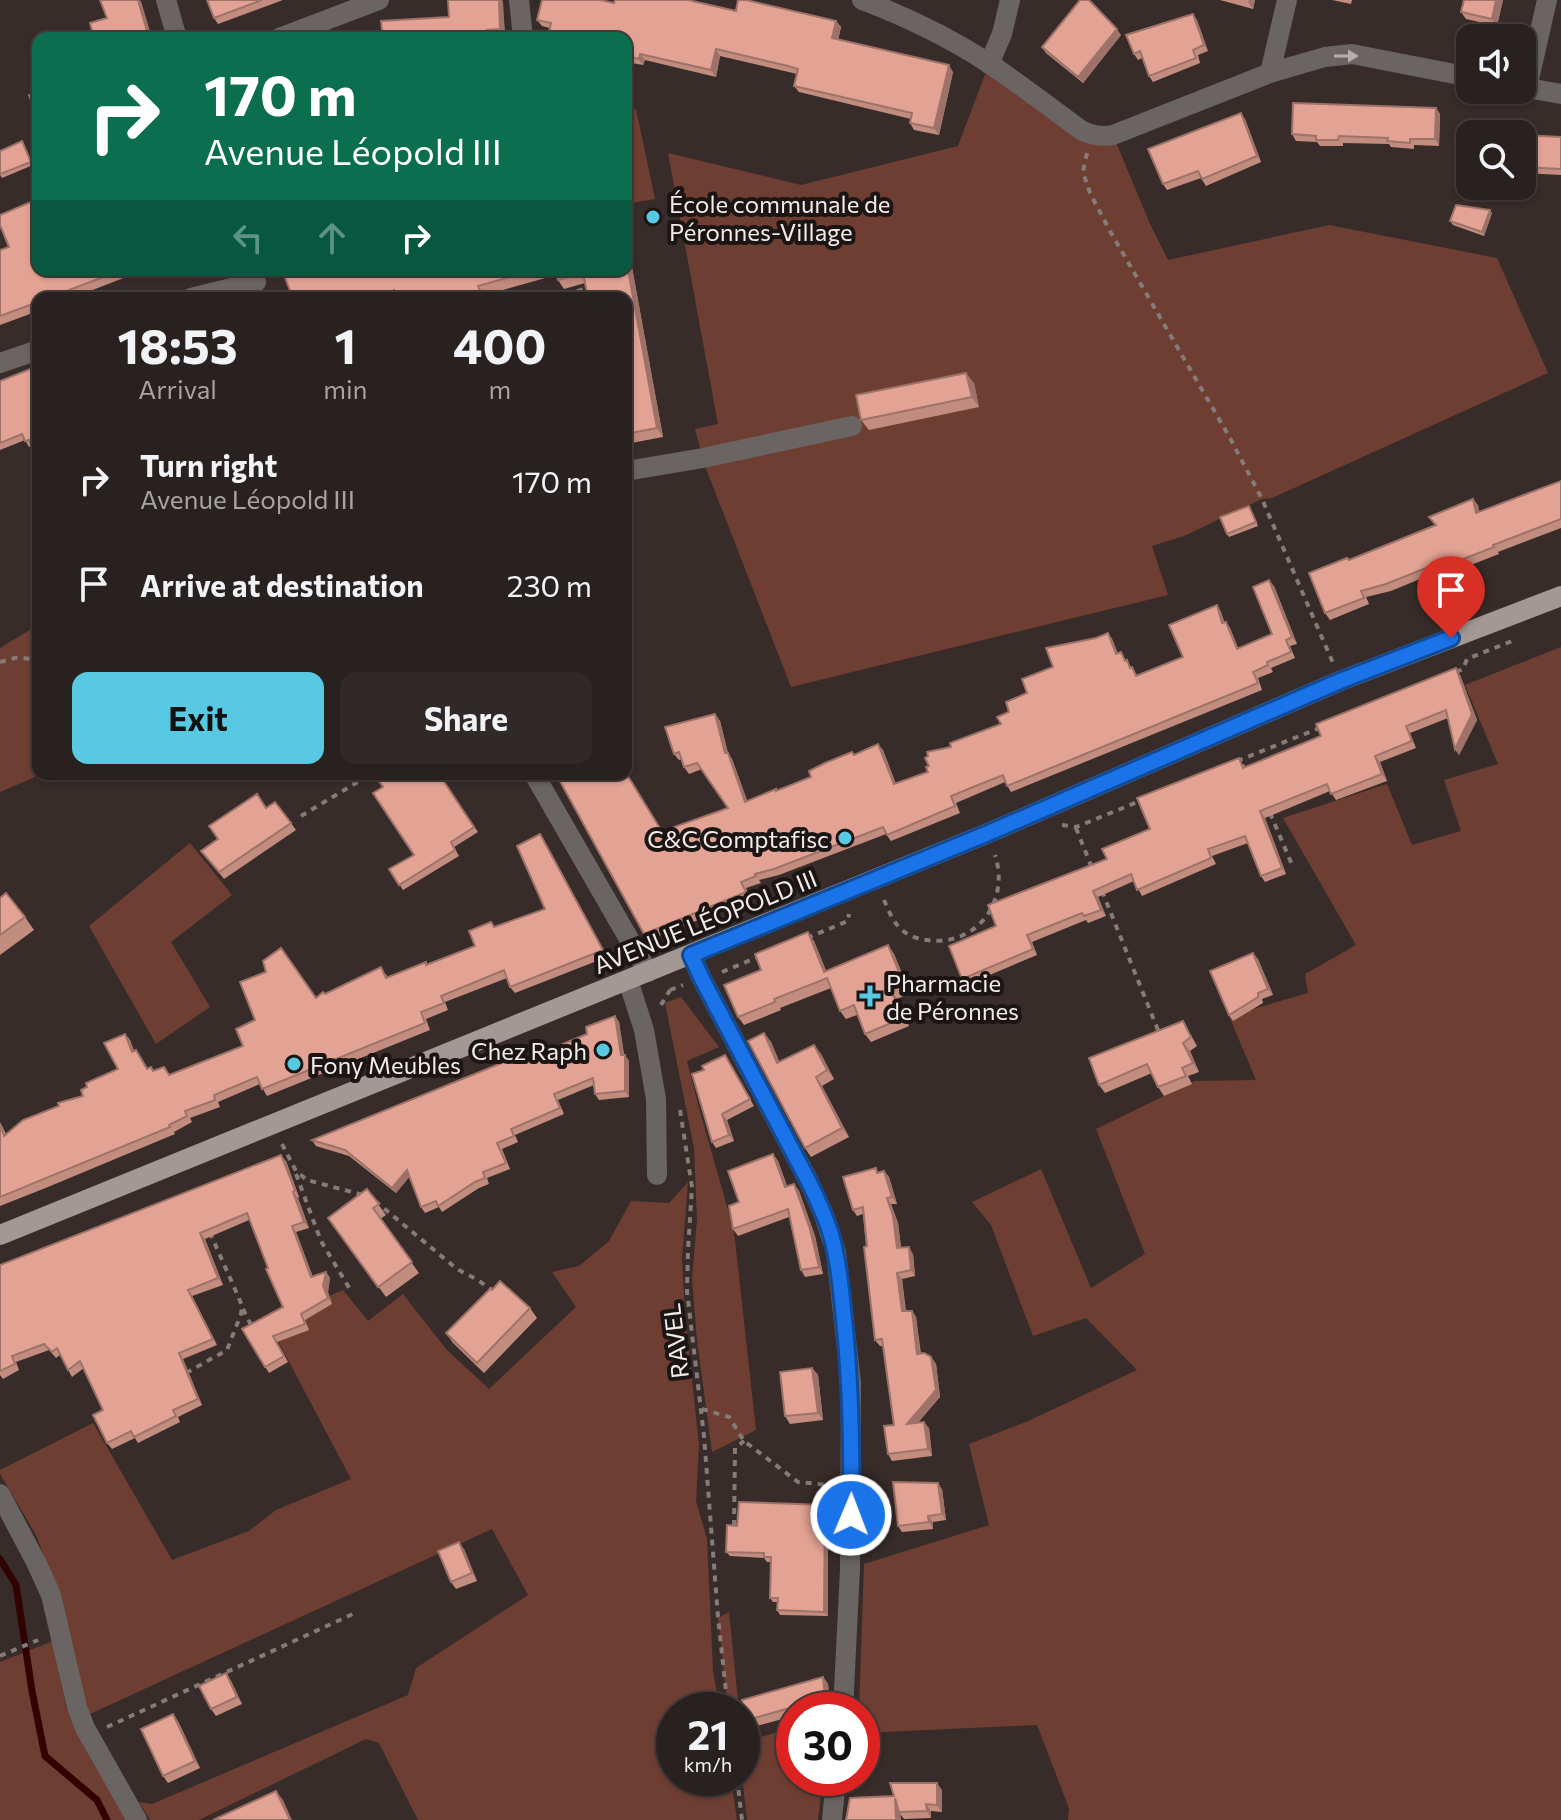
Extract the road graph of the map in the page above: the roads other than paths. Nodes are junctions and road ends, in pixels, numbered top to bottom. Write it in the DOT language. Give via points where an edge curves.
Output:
graph roads {
  1 [pos="166,0"];
  2 [pos="379,0"];
  3 [pos="519,0"];
  4 [pos="862,0"];
  5 [pos="1010,0"];
  6 [pos="1287,0"];
  7 [pos="1547,0"];
  8 [pos="175,32"];
  9 [pos="295,32"];
  10 [pos="522,32"];
  11 [pos="1536,42"];
  12 [pos="989,64"];
  13 [pos="1270,73"];
  14 [pos="1456,74"];
  15 [pos="1536,89"];
  16 [pos="1561,94"];
  17 [pos="257,283"];
  18 [pos="217,292"];
  19 [pos="32,352"];
  20 [pos="0,363"];
  21 [pos="852,426"];
  22 [pos="632,470"];
  23 [pos="1561,596"];
  24 [pos="537,780"];
  25 [pos="691,955"];
  26 [pos="638,976"];
  27 [pos="657,1175"];
  28 [pos="0,1235"];
  29 [pos="0,1494"];
  30 [pos="844,1692"];
  31 [pos="834,1796"];
  32 [pos="137,1820"];
  33 [pos="832,1820"];
  1 -- 8 [label="street"];
  2 -- 9 [label="street"];
  3 -- 10 [label="street"];
  4 -- 12 [label="street" via="923,25"];
  5 -- 12 [label="street"];
  6 -- 13 [label="street"];
  7 -- 11 [label="street"];
  12 -- 13 [label="street" via="1081,130 1102,137"];
  13 -- 14 [label="street, one-way" via="1352,54"];
  15 -- 16 [label="street"];
  17 -- 18 [label="street"];
  19 -- 20 [label="street"];
  21 -- 22 [label="street"];
  23 -- 25 [label="main road, AVENUE LÉOPOLD III" via="1340,681"];
  24 -- 26 [label="street"];
  25 -- 26 [label="main road, AVENUE LÉOPOLD III"];
  25 -- 30 [label="street" via="810,1184 836,1252 851,1383"];
  26 -- 27 [label="street" via="656,1099"];
  26 -- 28 [label="main road, AVENUE LÉOPOLD III"];
  29 -- 32 [label="street" via="51,1595 77,1707 89,1736"];
  31 -- 33 [label="street"];
}
